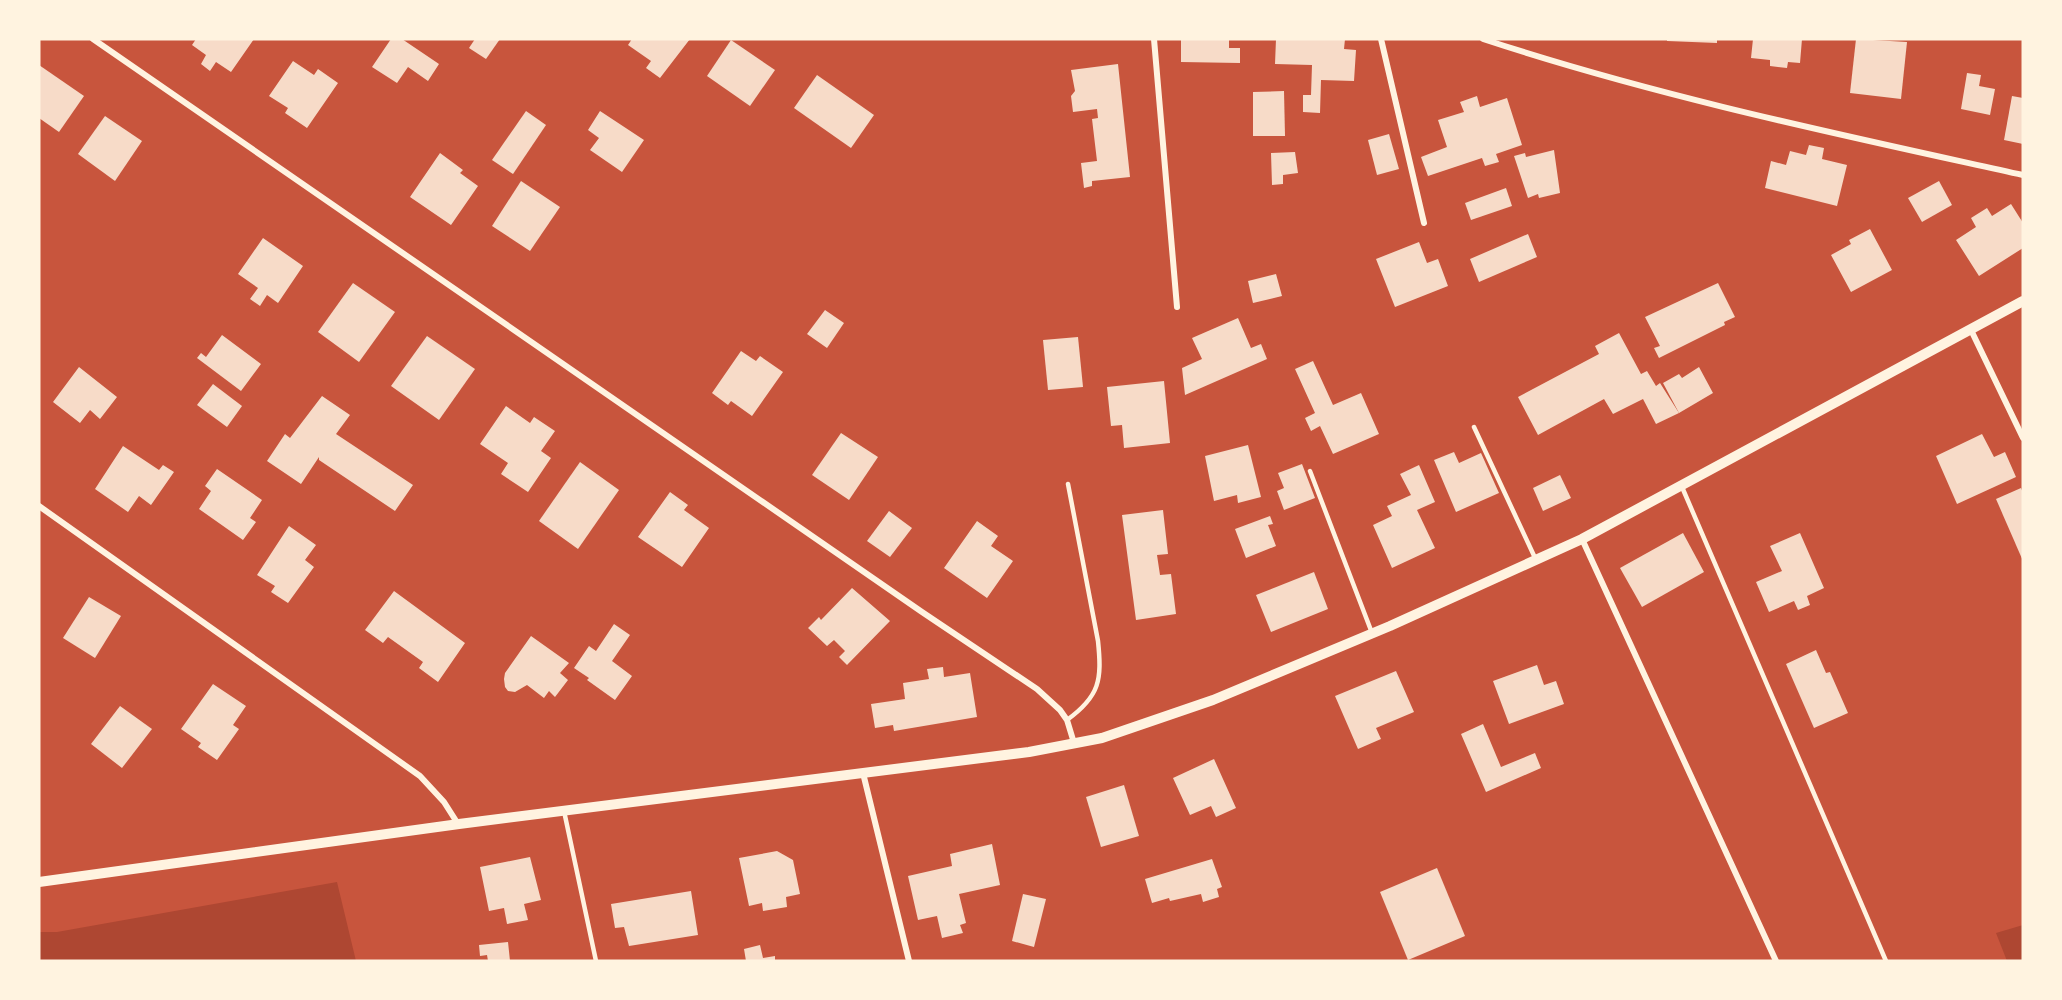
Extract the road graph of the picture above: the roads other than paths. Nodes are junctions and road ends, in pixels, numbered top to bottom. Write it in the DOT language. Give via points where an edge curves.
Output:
graph roads {
  1 [pos="93,39"];
  2 [pos="1154,39"];
  3 [pos="1381,39"];
  4 [pos="1482,39"];
  5 [pos="2023,176"];
  6 [pos="1424,223"];
  7 [pos="2023,301"];
  8 [pos="1177,307"];
  9 [pos="1971,330"];
  10 [pos="1474,427"];
  11 [pos="2023,438"];
  12 [pos="1310,471"];
  13 [pos="1068,484"];
  14 [pos="1681,484"];
  15 [pos="39,506"];
  16 [pos="1582,539"];
  17 [pos="1536,560"];
  18 [pos="1372,633"];
  19 [pos="1067,720"];
  20 [pos="1075,744"];
  21 [pos="863,773"];
  22 [pos="564,811"];
  23 [pos="459,824"];
  24 [pos="39,882"];
  25 [pos="596,961"];
  26 [pos="909,961"];
  27 [pos="1776,961"];
  28 [pos="1886,961"];
  1 -- 19 [label="street" via="1037,689"];
  2 -- 8 [label="street"];
  3 -- 6 [label="street"];
  4 -- 5 [label="street" via="1567,66 1758,116"];
  7 -- 9 [label="street"];
  9 -- 11 [label="street"];
  9 -- 14 [label="street"];
  10 -- 17 [label="lane"];
  12 -- 18 [label="lane"];
  13 -- 19 [label="lane" via="1100,662 1092,697"];
  14 -- 16 [label="street"];
  14 -- 28 [label="lane"];
  15 -- 23 [label="street" via="420,776"];
  16 -- 17 [label="street"];
  16 -- 27 [label="street"];
  17 -- 18 [label="street"];
  18 -- 20 [label="street" via="1213,700"];
  19 -- 20 [label="street"];
  20 -- 21 [label="street"];
  21 -- 22 [label="street"];
  21 -- 26 [label="street"];
  22 -- 23 [label="street"];
  22 -- 25 [label="lane"];
  23 -- 24 [label="street"];
}
